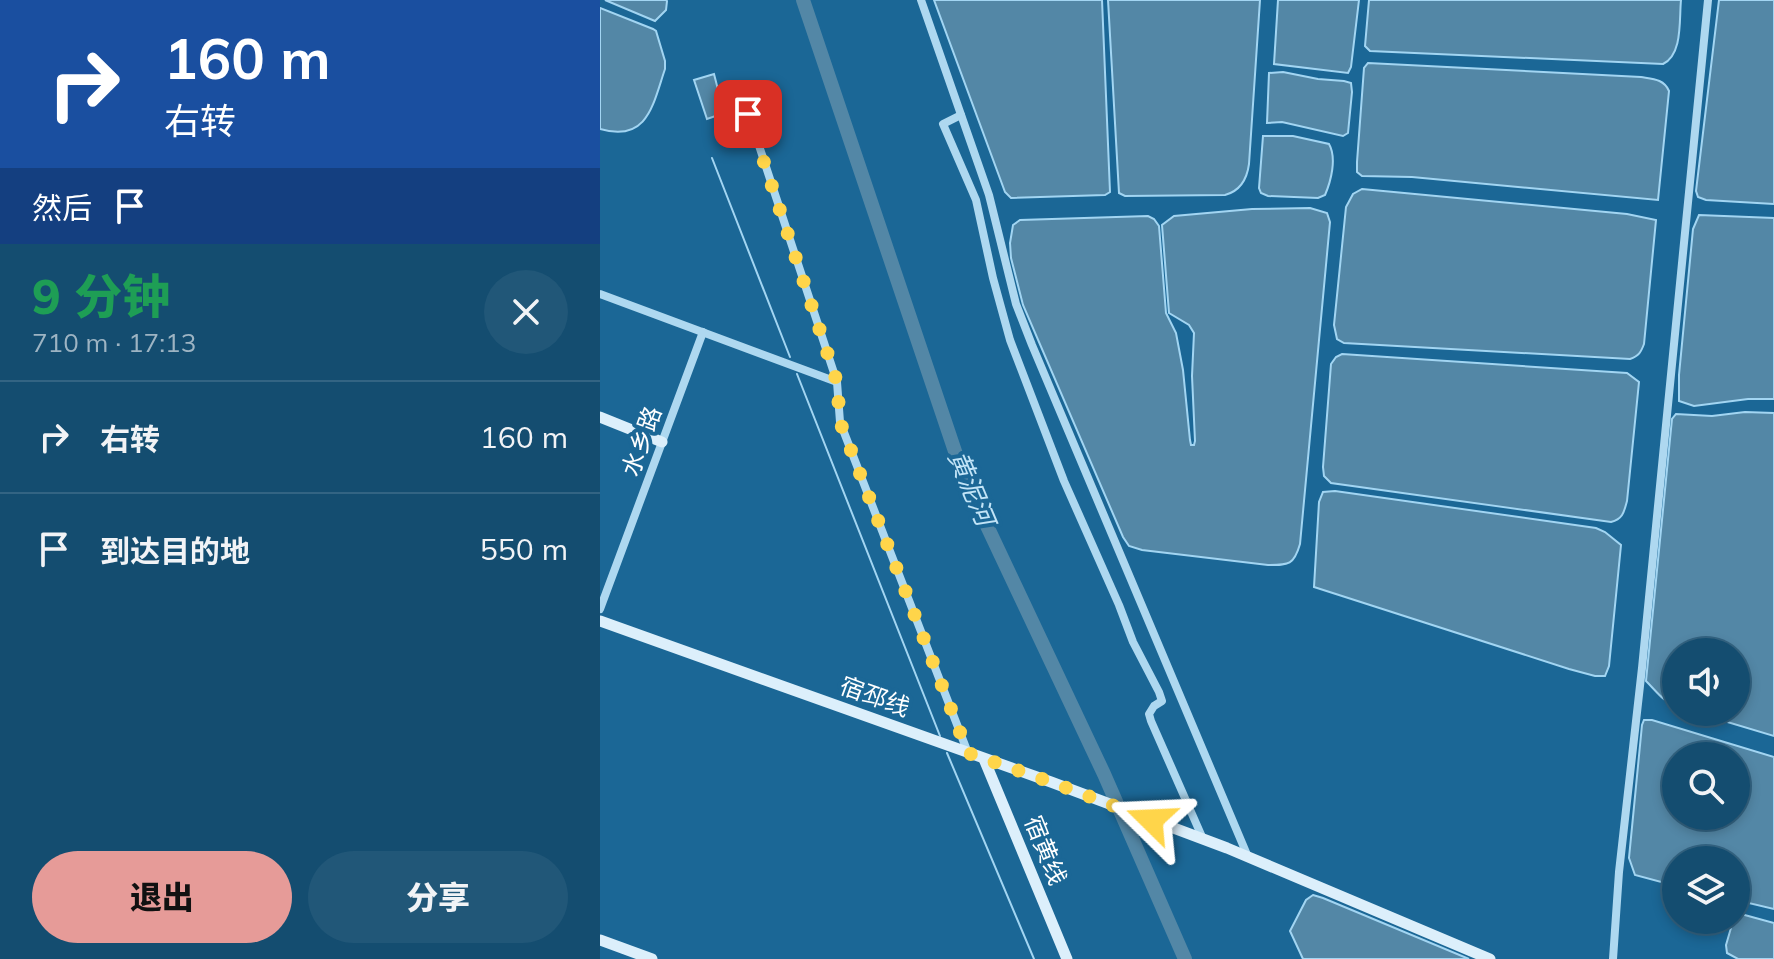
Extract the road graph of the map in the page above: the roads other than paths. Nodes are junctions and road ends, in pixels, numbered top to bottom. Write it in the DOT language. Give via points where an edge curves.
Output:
graph roads {
  1 [pos="921,0"];
  2 [pos="1708,0"];
  3 [pos="739,85"];
  4 [pos="961,115"];
  5 [pos="989,195"];
  6 [pos="976,200"];
  7 [pos="600,294"];
  8 [pos="703,332"];
  9 [pos="837,382"];
  10 [pos="600,417"];
  11 [pos="662,442"];
  12 [pos="600,609"];
  13 [pos="600,621"];
  14 [pos="968,753"];
  15 [pos="984,759"];
  16 [pos="1203,839"];
  17 [pos="1249,857"];
  18 [pos="600,940"];
  19 [pos="652,959"];
  20 [pos="1067,959"];
  21 [pos="1490,959"];
  22 [pos="1613,959"];
  1 -- 4 [label="street"];
  2 -- 22 [label="street"];
  3 -- 9 [label="street"];
  4 -- 5 [label="street"];
  4 -- 6 [label="street" via="943,124"];
  5 -- 6 [label="street"];
  5 -- 17 [label="street" via="1016,304 1032,345"];
  6 -- 16 [label="street" via="1010,340 1064,481 1159,692 1162,701 1149,714 1151,721"];
  7 -- 8 [label="street"];
  8 -- 9 [label="street"];
  8 -- 11 [label="street, 水乡路"];
  9 -- 14 [label="street" via="840,422"];
  10 -- 11 [label="street"];
  11 -- 12 [label="street, 水乡路"];
  13 -- 14 [label="street, 宿邳线"];
  14 -- 15 [label="street, 宿邳线"];
  15 -- 16 [label="street, 宿邳线"];
  15 -- 20 [label="street, 宿黄线"];
  16 -- 17 [label="street, 宿邳线"];
  17 -- 21 [label="street, 宿邳线"];
  18 -- 19 [label="street"];
}
